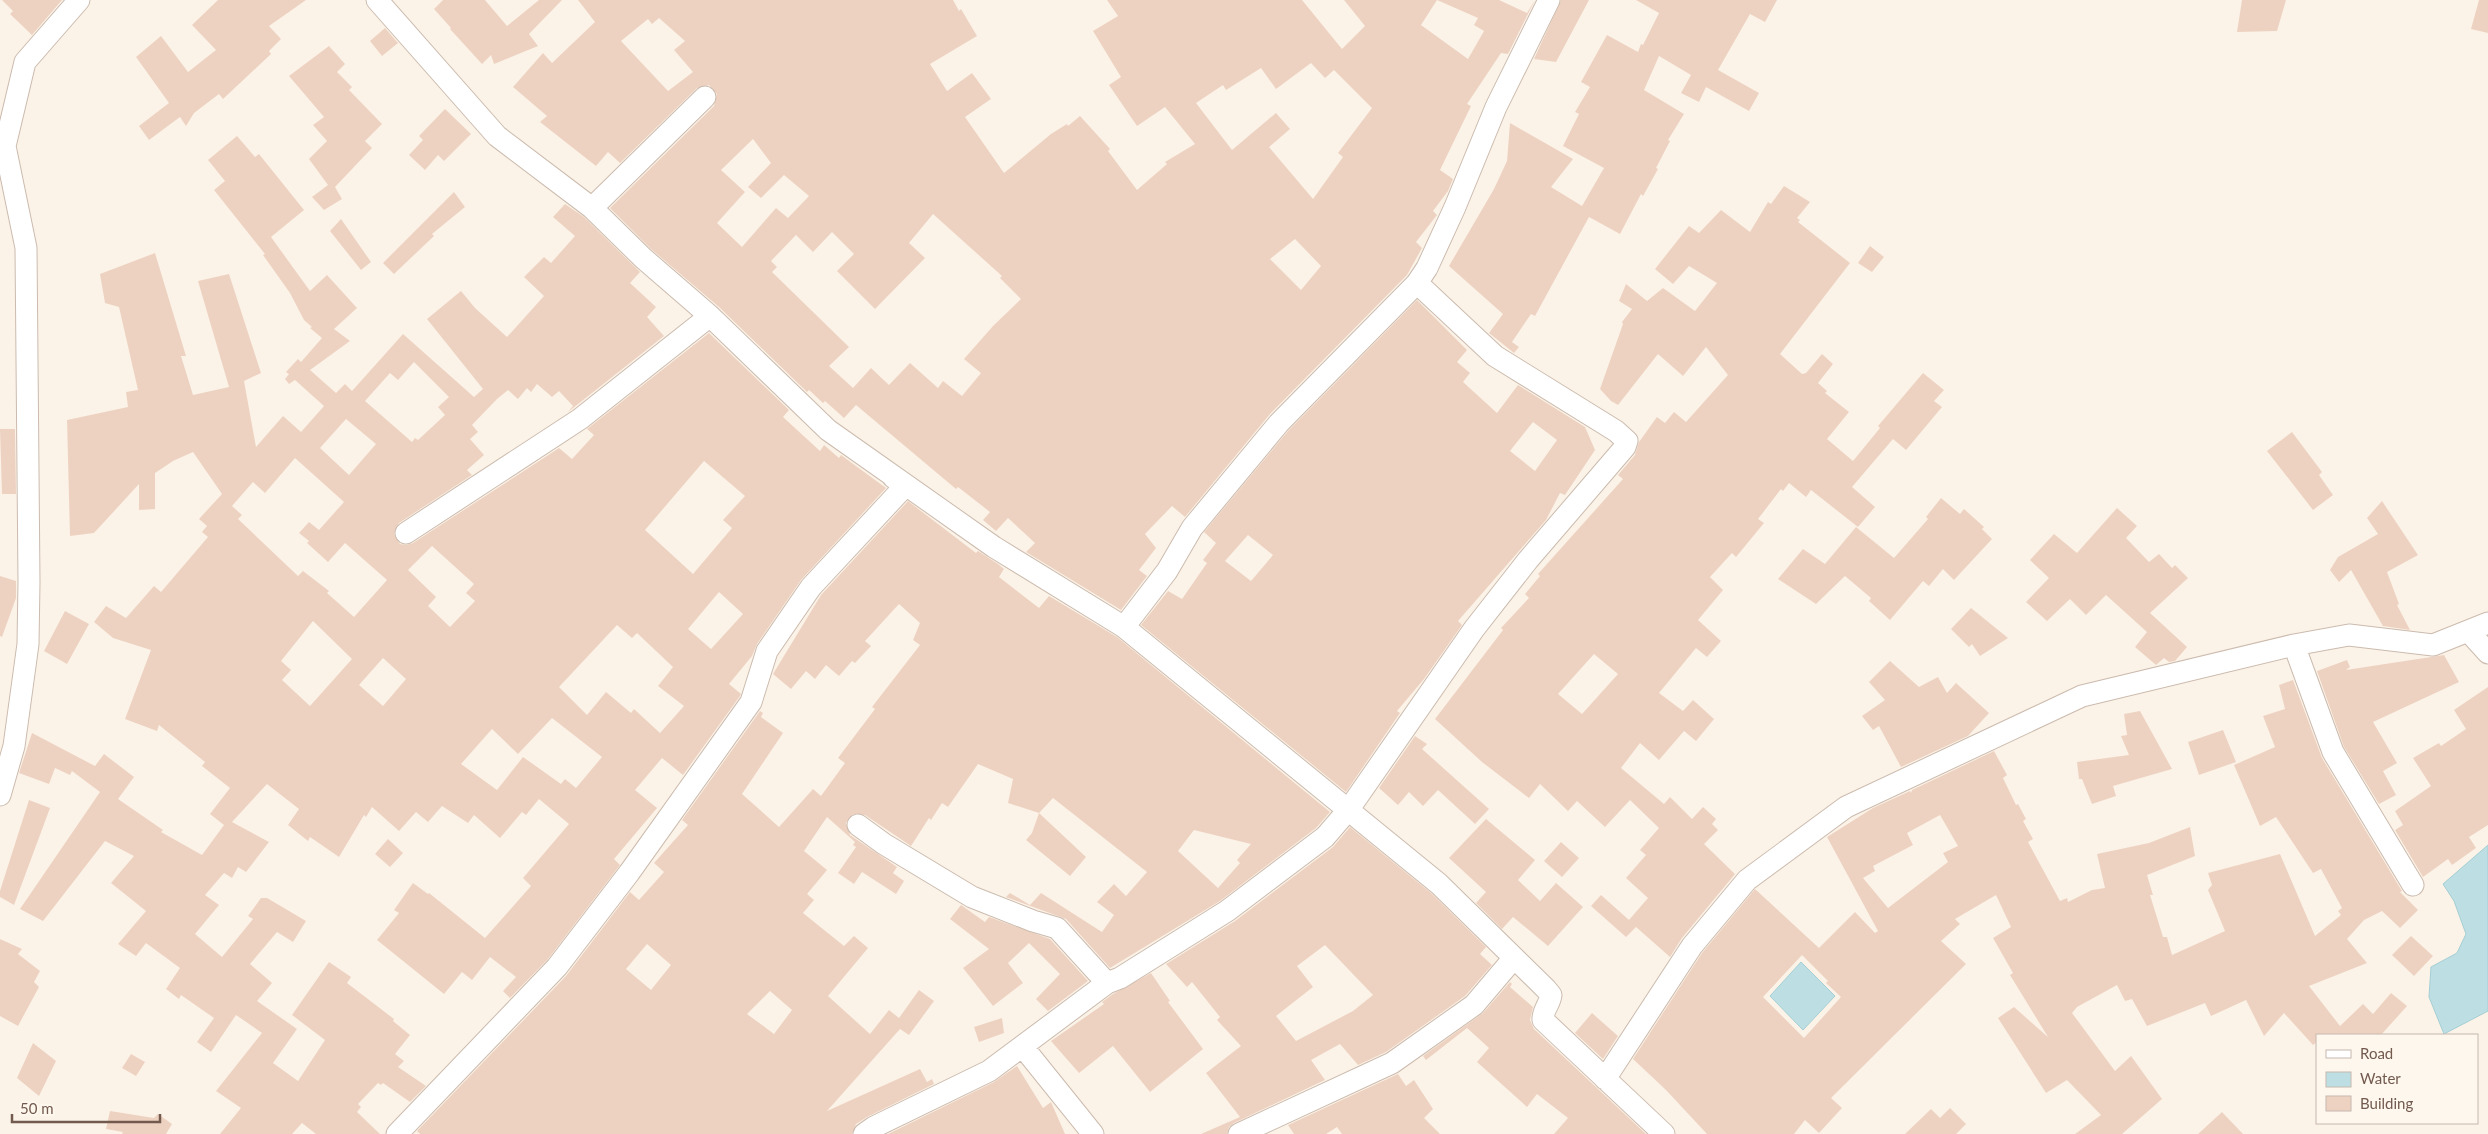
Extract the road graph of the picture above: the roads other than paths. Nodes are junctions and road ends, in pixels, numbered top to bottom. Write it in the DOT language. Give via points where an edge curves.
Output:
graph roads {
  1 [pos="79,0"];
  2 [pos="376,0"];
  3 [pos="1548,0"];
  4 [pos="705,97"];
  5 [pos="2,148"];
  6 [pos="592,208"];
  7 [pos="1417,283"];
  8 [pos="710,316"];
  9 [pos="889,474"];
  10 [pos="406,533"];
  11 [pos="1124,627"];
  12 [pos="2478,627"];
  13 [pos="2294,645"];
  14 [pos="2488,653"];
  15 [pos="0,795"];
  16 [pos="1349,809"];
  17 [pos="858,825"];
  18 [pos="2413,885"];
  19 [pos="1513,959"];
  20 [pos="1107,983"];
  21 [pos="1023,1047"];
  22 [pos="1606,1079"];
  23 [pos="397,1134"];
  24 [pos="864,1134"];
  25 [pos="1093,1134"];
  26 [pos="1240,1134"];
  27 [pos="1664,1134"];
  1 -- 5 [label="street" via="25,62"];
  2 -- 6 [label="street" via="497,136"];
  3 -- 7 [label="street" via="1496,107 1427,268"];
  4 -- 6 [label="street"];
  5 -- 15 [label="street" via="26,248 29,582 28,644 14,746"];
  6 -- 8 [label="street"];
  7 -- 11 [label="street" via="1280,424 1192,528 1167,571"];
  7 -- 16 [label="street" via="1495,356 1627,441 1474,629"];
  8 -- 9 [label="street" via="828,430"];
  8 -- 10 [label="street" via="580,419"];
  9 -- 11 [label="street" via="994,547"];
  9 -- 23 [label="street" via="905,486 811,587 767,651 751,702 629,873 557,967"];
  11 -- 16 [label="street"];
  12 -- 13 [label="street" via="2433,645 2349,636"];
  12 -- 14 [label="street"];
  13 -- 18 [label="street" via="2333,752"];
  13 -- 22 [label="street" via="2082,696 1846,807 1747,880 1692,946"];
  16 -- 19 [label="street" via="1439,884"];
  16 -- 20 [label="street" via="1325,837 1227,910"];
  17 -- 20 [label="street" via="972,897 1033,922 1057,928"];
  19 -- 22 [label="street" via="1551,995 1543,1020"];
  19 -- 26 [label="street" via="1474,1005 1392,1063"];
  20 -- 21 [label="street"];
  21 -- 24 [label="street" via="989,1071"];
  21 -- 25 [label="street"];
  22 -- 27 [label="street"];
}
